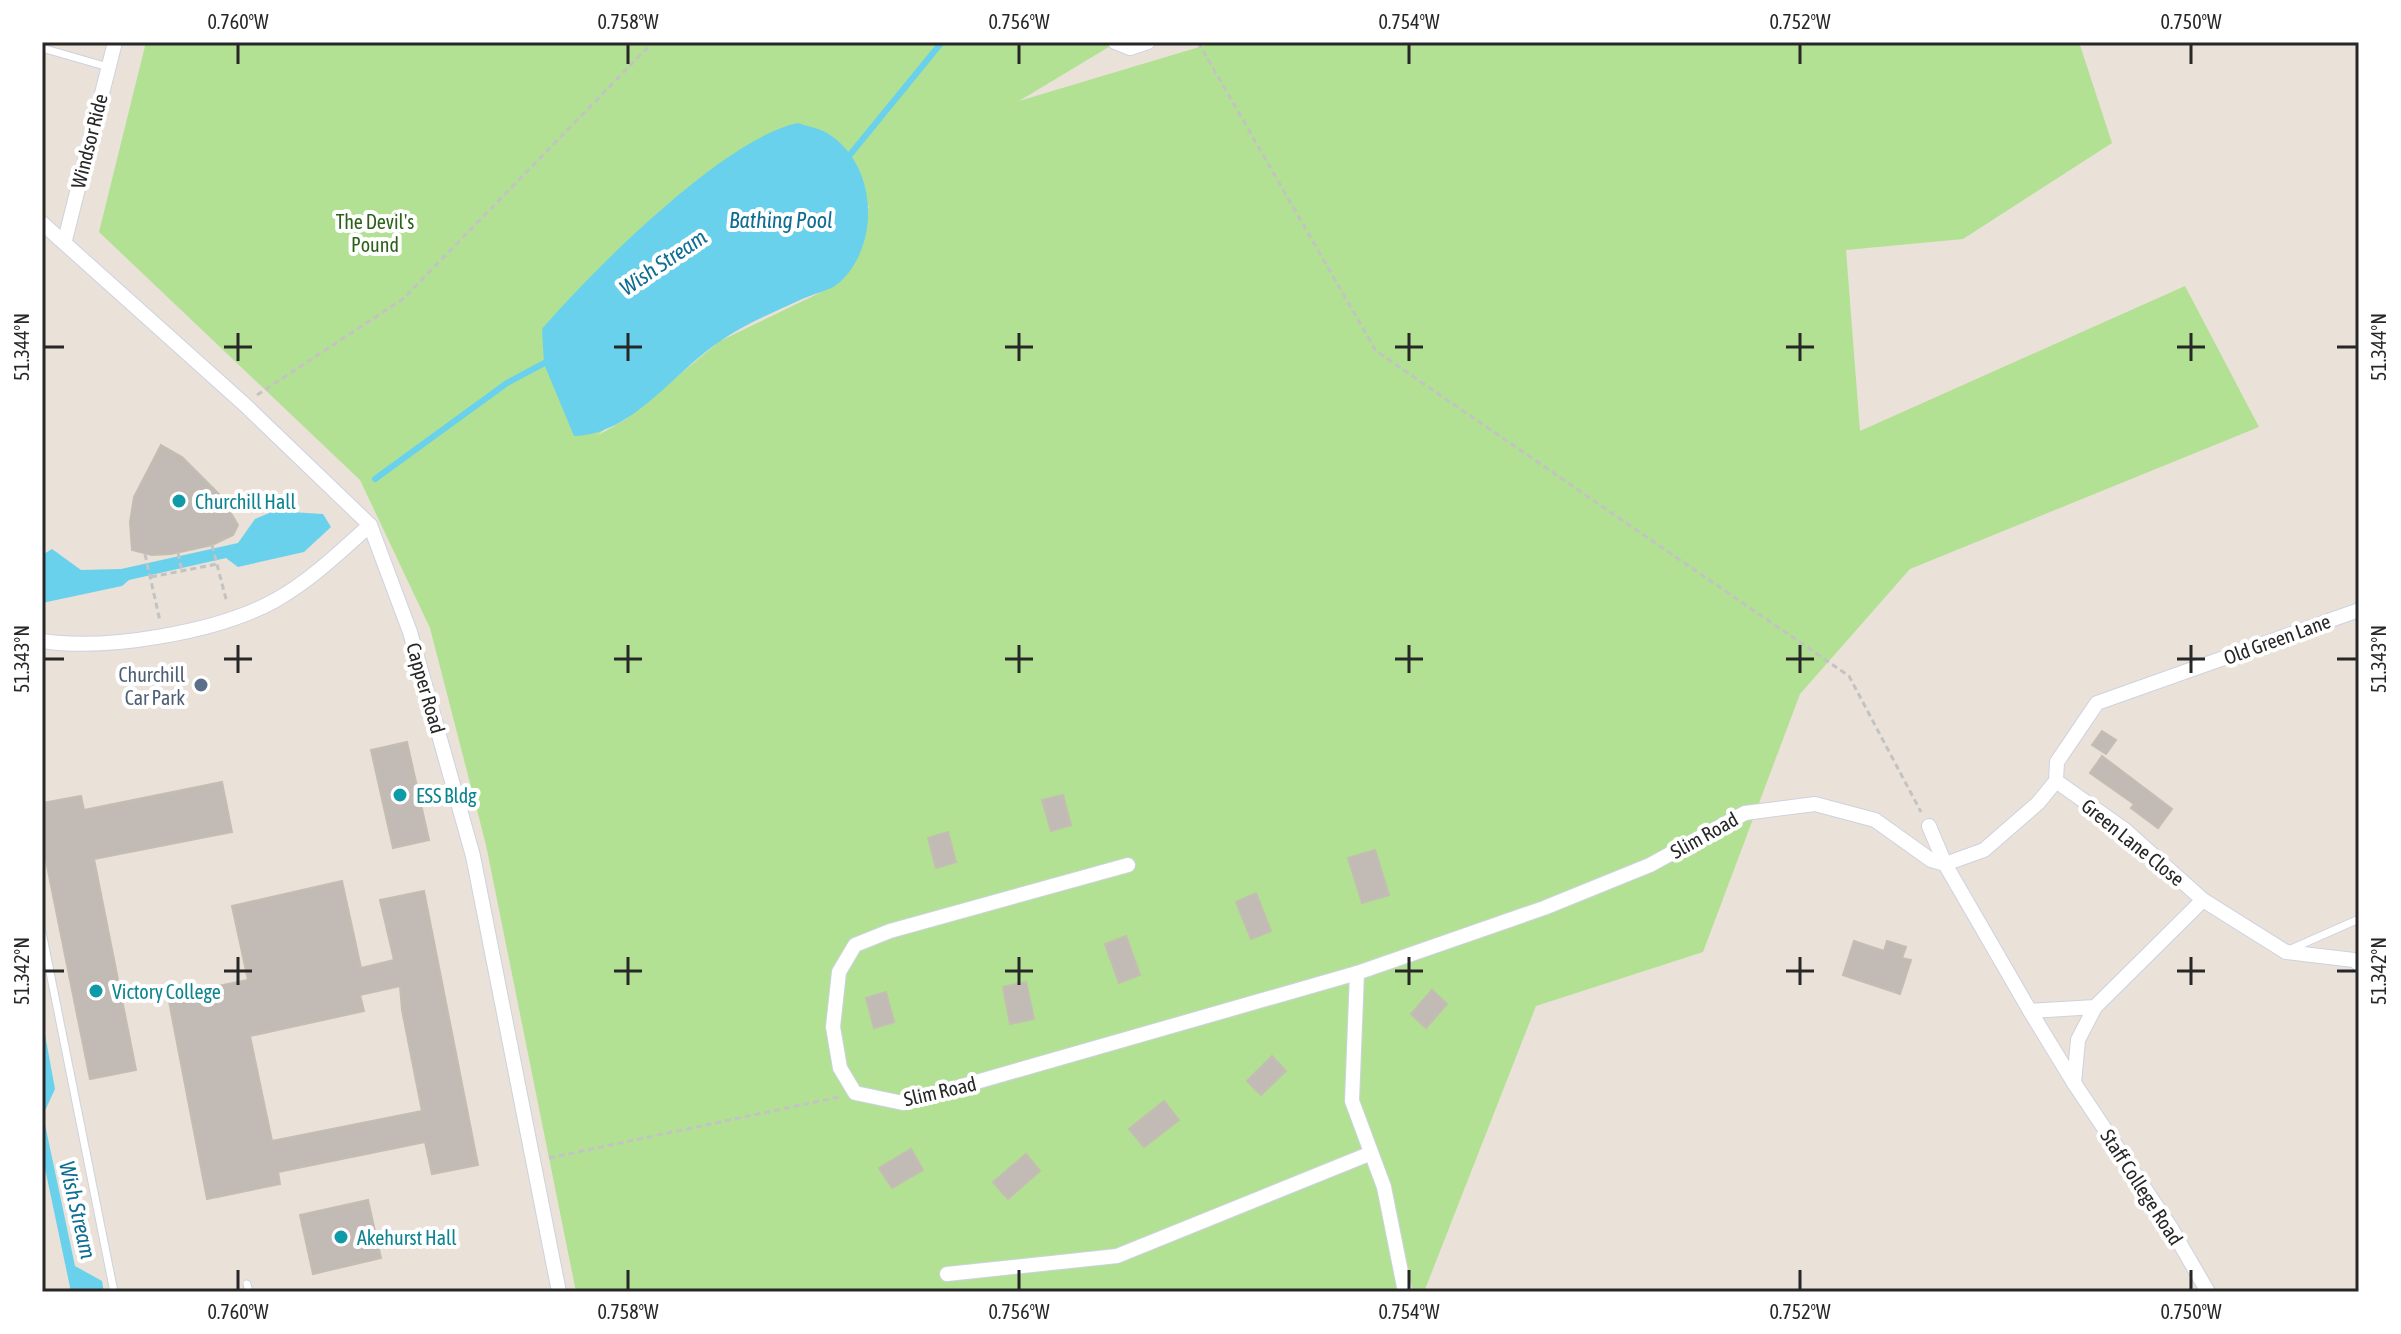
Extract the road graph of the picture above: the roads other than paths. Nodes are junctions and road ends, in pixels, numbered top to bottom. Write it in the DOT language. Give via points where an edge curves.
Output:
graph roads {
  1 [pos="115,42"];
  2 [pos="1115,42"];
  3 [pos="1148,42"];
  4 [pos="42,48"];
  5 [pos="108,67"];
  6 [pos="42,223"];
  7 [pos="65,240"];
  8 [pos="370,525"];
  9 [pos="2359,610"];
  10 [pos="42,641"];
  11 [pos="2056,781"];
  12 [pos="1929,826"];
  13 [pos="1945,864"];
  14 [pos="1128,865"];
  15 [pos="2203,900"];
  16 [pos="2359,919"];
  17 [pos="42,932"];
  18 [pos="2286,952"];
  19 [pos="2359,964"];
  20 [pos="1357,973"];
  21 [pos="2095,1007"];
  22 [pos="2030,1011"];
  23 [pos="2074,1083"];
  24 [pos="1369,1154"];
  25 [pos="947,1274"];
  26 [pos="114,1292"];
  27 [pos="559,1292"];
  28 [pos="1405,1292"];
  29 [pos="2208,1292"];
  1 -- 5 [label="street, Windsor Ride"];
  2 -- 3 [label="street" via="1130,48"];
  4 -- 5 [label="lane"];
  5 -- 7 [label="street, Windsor Ride"];
  6 -- 7 [label="street, Capper Road"];
  7 -- 8 [label="street, Capper Road"];
  8 -- 10 [label="street" via="291,591 231,617 108,642"];
  8 -- 27 [label="street, Capper Road" via="410,632 473,856"];
  9 -- 11 [label="street, Old Green Lane" via="2097,703 2057,762"];
  11 -- 13 [label="street, Old Green Lane" via="1984,850"];
  11 -- 15 [label="street, Green Lane Close" via="2125,830"];
  12 -- 13 [label="street"];
  13 -- 20 [label="street, Slim Road" via="1931,860 1875,820 1815,804 1745,813 1650,865"];
  13 -- 22 [label="street"];
  14 -- 20 [label="street, Slim Road" via="855,945 839,972 833,1027 840,1068 855,1093 903,1103"];
  15 -- 18 [label="street"];
  15 -- 21 [label="street, Green Lane Close"];
  16 -- 18 [label="lane"];
  17 -- 26 [label="lane"];
  18 -- 19 [label="street"];
  20 -- 24 [label="street" via="1352,1101"];
  21 -- 22 [label="street"];
  21 -- 23 [label="street, Green Lane Close" via="2078,1040"];
  22 -- 23 [label="street"];
  23 -- 29 [label="street, Staff College Road"];
  24 -- 25 [label="street" via="1117,1256"];
  24 -- 28 [label="street" via="1384,1187"];
}
